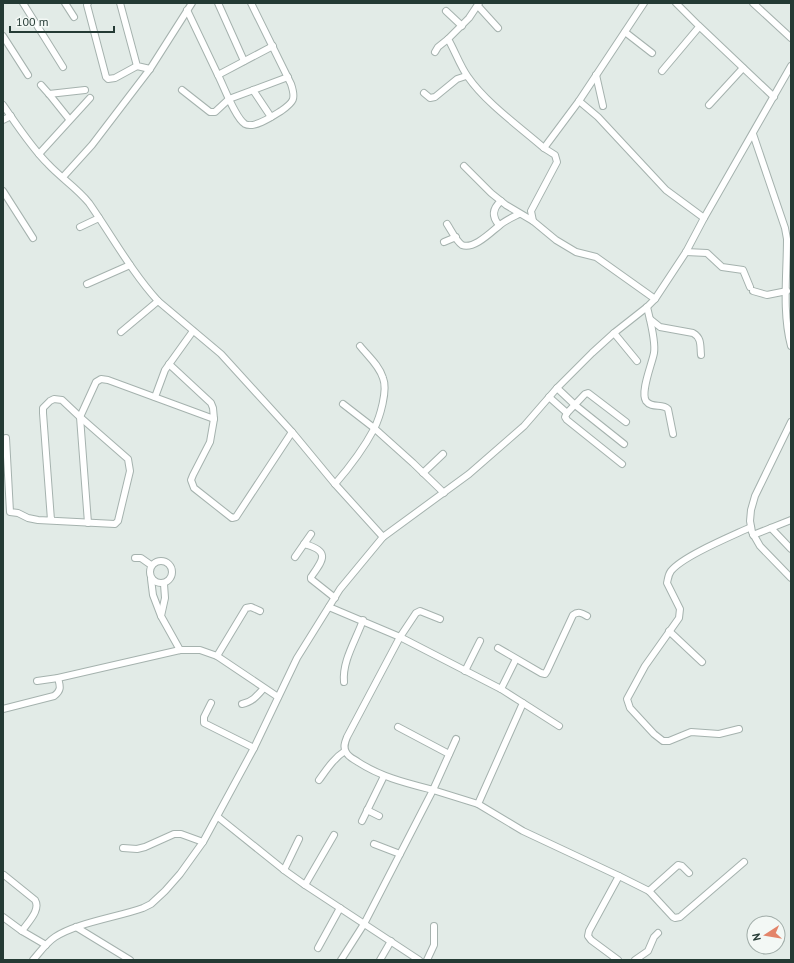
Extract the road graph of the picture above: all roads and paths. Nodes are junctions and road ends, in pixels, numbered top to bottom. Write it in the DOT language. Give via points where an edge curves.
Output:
graph roads {
  1 [pos="23,3"];
  2 [pos="65,3"];
  3 [pos="88,3"];
  4 [pos="120,3"];
  5 [pos="192,3"];
  6 [pos="218,3"];
  7 [pos="251,3"];
  8 [pos="644,3"];
  9 [pos="676,3"];
  10 [pos="753,3"];
  11 [pos="478,5"];
  12 [pos="186,10"];
  13 [pos="446,11"];
  14 [pos="74,17"];
  15 [pos="462,26"];
  16 [pos="699,27"];
  17 [pos="498,28"];
  18 [pos="625,32"];
  19 [pos="3,36"];
  20 [pos="791,38"];
  21 [pos="448,39"];
  22 [pos="273,46"];
  23 [pos="434,52"];
  24 [pos="652,54"];
  25 [pos="244,60"];
  26 [pos="137,66"];
  27 [pos="791,66"];
  28 [pos="63,67"];
  29 [pos="743,68"];
  30 [pos="150,69"];
  31 [pos="662,71"];
  32 [pos="218,75"];
  33 [pos="596,75"];
  34 [pos="28,76"];
  35 [pos="466,76"];
  36 [pos="288,77"];
  37 [pos="41,85"];
  38 [pos="85,90"];
  39 [pos="182,90"];
  40 [pos="253,90"];
  41 [pos="424,93"];
  42 [pos="49,94"];
  43 [pos="774,97"];
  44 [pos="90,98"];
  45 [pos="229,99"];
  46 [pos="579,101"];
  47 [pos="3,105"];
  48 [pos="709,105"];
  49 [pos="603,106"];
  50 [pos="11,116"];
  51 [pos="271,117"];
  52 [pos="69,119"];
  53 [pos="3,120"];
  54 [pos="753,134"];
  55 [pos="544,148"];
  56 [pos="39,154"];
  57 [pos="464,166"];
  58 [pos="63,177"];
  59 [pos="3,192"];
  60 [pos="501,201"];
  61 [pos="519,214"];
  62 [pos="99,218"];
  63 [pos="704,218"];
  64 [pos="533,221"];
  65 [pos="447,224"];
  66 [pos="499,225"];
  67 [pos="80,227"];
  68 [pos="456,237"];
  69 [pos="33,238"];
  70 [pos="789,240"];
  71 [pos="444,242"];
  72 [pos="686,252"];
  73 [pos="130,265"];
  74 [pos="87,284"];
  75 [pos="787,291"];
  76 [pos="655,299"];
  77 [pos="158,301"];
  78 [pos="647,307"];
  79 [pos="650,319"];
  80 [pos="193,331"];
  81 [pos="121,332"];
  82 [pos="614,333"];
  83 [pos="360,346"];
  84 [pos="791,346"];
  85 [pos="701,355"];
  86 [pos="638,361"];
  87 [pos="169,364"];
  88 [pos="557,388"];
  89 [pos="155,397"];
  90 [pos="549,398"];
  91 [pos="343,404"];
  92 [pos="575,405"];
  93 [pos="567,413"];
  94 [pos="80,417"];
  95 [pos="214,419"];
  96 [pos="626,422"];
  97 [pos="791,422"];
  98 [pos="374,428"];
  99 [pos="292,432"];
  100 [pos="673,434"];
  101 [pos="6,438"];
  102 [pos="624,444"];
  103 [pos="443,454"];
  104 [pos="622,464"];
  105 [pos="424,473"];
  106 [pos="335,484"];
  107 [pos="444,493"];
  108 [pos="10,512"];
  109 [pos="3,514"];
  110 [pos="50,520"];
  111 [pos="791,520"];
  112 [pos="88,523"];
  113 [pos="751,527"];
  114 [pos="771,528"];
  115 [pos="311,534"];
  116 [pos="754,535"];
  117 [pos="383,537"];
  118 [pos="304,544"];
  119 [pos="791,549"];
  120 [pos="296,557"];
  121 [pos="135,558"];
  122 [pos="151,565"];
  123 [pos="789,573"];
  124 [pos="151,579"];
  125 [pos="164,584"];
  126 [pos="335,598"];
  127 [pos="329,607"];
  128 [pos="260,611"];
  129 [pos="161,616"];
  130 [pos="587,616"];
  131 [pos="440,619"];
  132 [pos="363,620"];
  133 [pos="669,632"];
  134 [pos="400,636"];
  135 [pos="480,641"];
  136 [pos="498,648"];
  137 [pos="180,650"];
  138 [pos="217,656"];
  139 [pos="516,659"];
  140 [pos="702,662"];
  141 [pos="466,671"];
  142 [pos="58,678"];
  143 [pos="37,681"];
  144 [pos="344,682"];
  145 [pos="264,689"];
  146 [pos="501,689"];
  147 [pos="278,697"];
  148 [pos="212,703"];
  149 [pos="523,703"];
  150 [pos="242,704"];
  151 [pos="3,709"];
  152 [pos="559,726"];
  153 [pos="398,727"];
  154 [pos="739,729"];
  155 [pos="456,739"];
  156 [pos="254,748"];
  157 [pos="346,751"];
  158 [pos="449,754"];
  159 [pos="384,776"];
  160 [pos="319,780"];
  161 [pos="433,790"];
  162 [pos="478,804"];
  163 [pos="367,810"];
  164 [pos="379,816"];
  165 [pos="218,817"];
  166 [pos="362,821"];
  167 [pos="334,835"];
  168 [pos="299,839"];
  169 [pos="203,842"];
  170 [pos="374,844"];
  171 [pos="123,848"];
  172 [pos="400,854"];
  173 [pos="744,862"];
  174 [pos="284,870"];
  175 [pos="689,873"];
  176 [pos="4,875"];
  177 [pos="619,876"];
  178 [pos="306,885"];
  179 [pos="649,891"];
  180 [pos="340,908"];
  181 [pos="3,917"];
  182 [pos="364,924"];
  183 [pos="434,926"];
  184 [pos="76,928"];
  185 [pos="22,931"];
  186 [pos="658,933"];
  187 [pos="391,942"];
  188 [pos="46,945"];
  189 [pos="318,948"];
  190 [pos="33,960"];
  191 [pos="130,960"];
  192 [pos="341,960"];
  193 [pos="380,960"];
  194 [pos="419,960"];
  195 [pos="427,960"];
  196 [pos="618,960"];
  197 [pos="635,960"];
  1 -- 28 [label="street"];
  2 -- 14 [label="street"];
  3 -- 26 [label="street" via="106,77 116,78"];
  4 -- 26 [label="street"];
  5 -- 12 [label="street"];
  6 -- 25 [label="street"];
  7 -- 22 [label="street"];
  8 -- 18 [label="street"];
  9 -- 16 [label="street"];
  10 -- 20 [label="street"];
  11 -- 15 [label="street"];
  11 -- 17 [label="street"];
  12 -- 30 [label="street"];
  12 -- 32 [label="street"];
  13 -- 15 [label="street"];
  15 -- 21 [label="street"];
  16 -- 29 [label="street"];
  16 -- 31 [label="street"];
  18 -- 24 [label="street"];
  18 -- 33 [label="street"];
  19 -- 34 [label="street"];
  21 -- 23 [label="street"];
  21 -- 35 [label="street"];
  22 -- 25 [label="street"];
  22 -- 36 [label="street"];
  25 -- 32 [label="street"];
  26 -- 30 [label="street"];
  27 -- 43 [label="street"];
  29 -- 43 [label="street"];
  29 -- 48 [label="street"];
  30 -- 58 [label="street" via="92,145"];
  32 -- 45 [label="street"];
  33 -- 46 [label="street"];
  33 -- 49 [label="street"];
  35 -- 41 [label="street" via="457,79 435,97 430,98"];
  35 -- 55 [label="street" via="494,106"];
  36 -- 40 [label="street"];
  36 -- 51 [label="street" via="293,91 293,101"];
  37 -- 42 [label="street"];
  38 -- 42 [label="street"];
  39 -- 45 [label="street" via="213,113"];
  40 -- 45 [label="street"];
  40 -- 51 [label="street"];
  42 -- 52 [label="street"];
  43 -- 54 [label="street"];
  44 -- 52 [label="street"];
  45 -- 51 [label="street" via="245,124 256,124"];
  46 -- 55 [label="street"];
  46 -- 63 [label="street" via="598,116 666,190"];
  47 -- 50 [label="street"];
  50 -- 53 [label="street"];
  50 -- 56 [label="street"];
  52 -- 56 [label="street"];
  54 -- 63 [label="street"];
  54 -- 70 [label="street"];
  55 -- 64 [label="street" via="554,155 557,162 532,206"];
  56 -- 58 [label="street"];
  57 -- 60 [label="street"];
  58 -- 62 [label="street" via="81,194"];
  59 -- 69 [label="street"];
  60 -- 61 [label="street"];
  60 -- 66 [label="street" via="494,210"];
  61 -- 64 [label="street"];
  61 -- 66 [label="street"];
  62 -- 67 [label="street"];
  62 -- 73 [label="street"];
  63 -- 72 [label="street"];
  64 -- 76 [label="street" via="556,240 576,252 596,258"];
  65 -- 68 [label="street"];
  66 -- 68 [label="street" via="489,235 469,245 463,245"];
  68 -- 71 [label="street"];
  70 -- 75 [label="street"];
  72 -- 75 [label="street" via="707,253 722,267 743,270 751,289 757,293 767,295"];
  72 -- 76 [label="street"];
  73 -- 74 [label="street"];
  73 -- 77 [label="street"];
  75 -- 84 [label="street" via="787,330"];
  76 -- 78 [label="street"];
  77 -- 80 [label="street"];
  77 -- 81 [label="street"];
  78 -- 79 [label="street"];
  78 -- 82 [label="street"];
  79 -- 85 [label="street" via="660,327 697,335"];
  79 -- 100 [label="street" via="654,350 644,394 651,405 668,408"];
  80 -- 87 [label="street"];
  80 -- 99 [label="street" via="222,354"];
  82 -- 86 [label="street"];
  82 -- 88 [label="street"];
  83 -- 98 [label="street" via="380,370 386,390"];
  87 -- 89 [label="street"];
  87 -- 95 [label="street" via="211,403"];
  88 -- 90 [label="street"];
  88 -- 92 [label="street"];
  89 -- 94 [label="street" via="101,379 96,382"];
  89 -- 95 [label="street"];
  90 -- 93 [label="street"];
  90 -- 107 [label="street" via="524,426"];
  91 -- 98 [label="street"];
  92 -- 93 [label="street"];
  92 -- 96 [label="street" via="588,393"];
  92 -- 102 [label="street"];
  93 -- 104 [label="street" via="567,420"];
  94 -- 110 [label="street" via="59,399 50,401 43,408"];
  94 -- 112 [label="street"];
  94 -- 112 [label="street" via="125,455 130,466 117,523"];
  95 -- 99 [label="street" via="210,442 193,475 192,485 232,518 236,517"];
  97 -- 113 [label="street" via="755,496 751,510"];
  98 -- 105 [label="street"];
  98 -- 106 [label="street" via="348,469"];
  99 -- 106 [label="street"];
  101 -- 108 [label="street"];
  103 -- 105 [label="street"];
  105 -- 107 [label="street"];
  106 -- 117 [label="street"];
  107 -- 117 [label="street"];
  108 -- 109 [label="street"];
  108 -- 110 [label="street" via="32,519"];
  110 -- 112 [label="street"];
  111 -- 114 [label="street"];
  113 -- 116 [label="street"];
  113 -- 133 [label="street" via="704,549 671,571 667,583 680,614"];
  114 -- 116 [label="street"];
  114 -- 119 [label="street"];
  115 -- 118 [label="street"];
  116 -- 123 [label="street" via="760,546"];
  117 -- 126 [label="street"];
  118 -- 120 [label="street"];
  118 -- 126 [label="street" via="318,550 322,556 322,561 311,579"];
  121 -- 122 [label="street" via="141,558"];
  122 -- 124 [label="street"];
  122 -- 125 [label="street" via="157,561 164,561 170,566 170,580"];
  124 -- 125 [label="street" via="157,584"];
  124 -- 129 [label="street" via="153,595"];
  125 -- 129 [label="street" via="165,598"];
  126 -- 127 [label="street"];
  127 -- 132 [label="street"];
  127 -- 147 [label="street" via="296,658"];
  128 -- 138 [label="street" via="251,607 246,608"];
  129 -- 137 [label="street"];
  130 -- 139 [label="street" via="581,613 573,615 546,673 541,673"];
  131 -- 134 [label="street" via="417,612"];
  132 -- 134 [label="street"];
  132 -- 144 [label="street" via="346,660"];
  133 -- 140 [label="street"];
  133 -- 154 [label="street" via="644,666 629,694 627,699 630,708 666,742 691,732 719,734"];
  134 -- 141 [label="street"];
  134 -- 157 [label="street" via="347,737 344,746"];
  135 -- 141 [label="street"];
  136 -- 139 [label="street"];
  137 -- 138 [label="street" via="200,650"];
  137 -- 142 [label="street"];
  138 -- 145 [label="street"];
  139 -- 146 [label="street"];
  141 -- 146 [label="street"];
  142 -- 143 [label="street"];
  142 -- 151 [label="street" via="60,691 54,696"];
  145 -- 147 [label="street"];
  145 -- 150 [label="street" via="253,700"];
  146 -- 149 [label="street"];
  147 -- 156 [label="street"];
  148 -- 156 [label="street" via="204,717 204,723"];
  149 -- 152 [label="street"];
  149 -- 162 [label="street"];
  153 -- 158 [label="street"];
  155 -- 158 [label="street"];
  156 -- 165 [label="street"];
  157 -- 159 [label="street" via="349,756"];
  157 -- 160 [label="street" via="332,761"];
  158 -- 161 [label="street"];
  159 -- 161 [label="street"];
  159 -- 163 [label="street"];
  161 -- 162 [label="street"];
  161 -- 172 [label="street"];
  162 -- 177 [label="street" via="523,831"];
  163 -- 164 [label="street"];
  163 -- 166 [label="street"];
  165 -- 169 [label="street"];
  165 -- 174 [label="street"];
  167 -- 178 [label="street"];
  168 -- 174 [label="street"];
  169 -- 171 [label="street" via="174,834 145,847"];
  169 -- 184 [label="street" via="180,874 151,904"];
  170 -- 172 [label="street"];
  172 -- 182 [label="street"];
  173 -- 179 [label="street" via="678,918 673,917"];
  174 -- 178 [label="street"];
  175 -- 179 [label="street" via="682,866 678,866"];
  176 -- 185 [label="street" via="37,903 36,910"];
  177 -- 179 [label="street"];
  177 -- 196 [label="street" via="588,934 589,938"];
  178 -- 180 [label="street"];
  180 -- 182 [label="street"];
  180 -- 189 [label="street"];
  181 -- 185 [label="street"];
  182 -- 187 [label="street"];
  182 -- 192 [label="street"];
  183 -- 195 [label="street" via="434,945"];
  184 -- 188 [label="street" via="55,937"];
  184 -- 191 [label="street"];
  185 -- 188 [label="street"];
  186 -- 197 [label="street" via="648,951"];
  187 -- 193 [label="street"];
  187 -- 194 [label="street"];
  188 -- 190 [label="street"];
}
